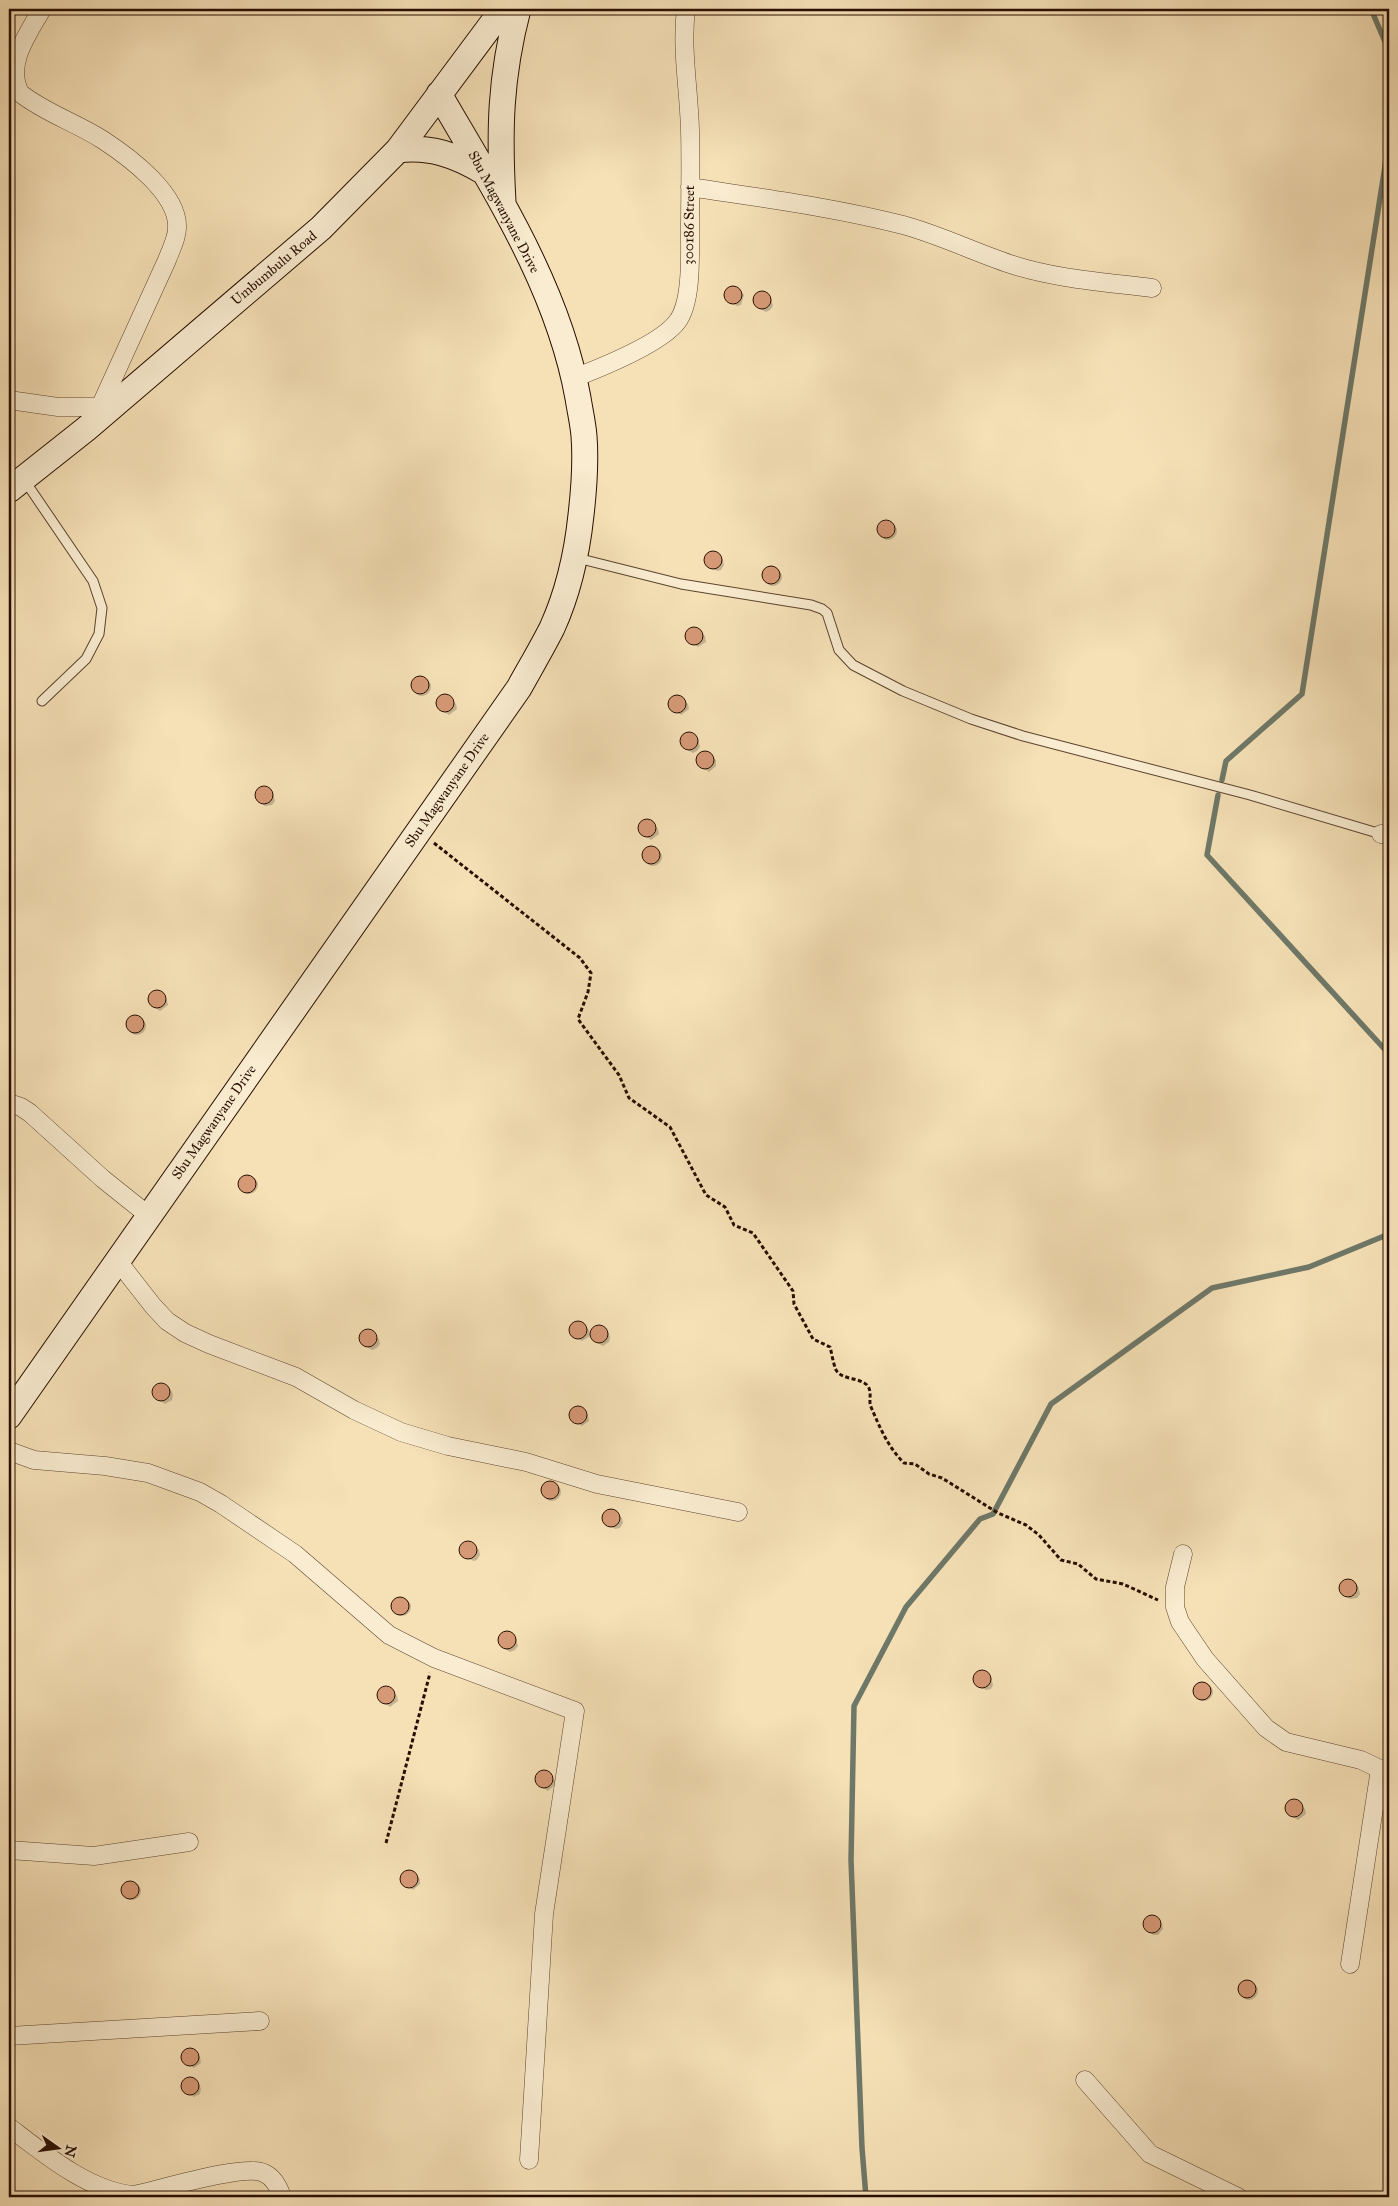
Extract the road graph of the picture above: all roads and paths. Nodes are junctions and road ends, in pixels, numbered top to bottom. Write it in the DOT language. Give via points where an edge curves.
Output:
graph roads {
  1 [pos="42,9"];
  2 [pos="503,9"];
  3 [pos="518,9"];
  4 [pos="686,9"];
  5 [pos="439,94"];
  6 [pos="398,150"];
  7 [pos="484,172"];
  8 [pos="690,186"];
  9 [pos="504,207"];
  10 [pos="1152,288"];
  11 [pos="574,378"];
  12 [pos="9,400"];
  13 [pos="96,415"];
  14 [pos="16,484"];
  15 [pos="574,557"];
  16 [pos="42,701"];
  17 [pos="419,831"];
  18 [pos="1385,834"];
  19 [pos="9,1103"];
  20 [pos="148,1215"];
  21 [pos="117,1260"];
  22 [pos="9,1416"];
  23 [pos="9,1451"];
  24 [pos="738,1512"];
  25 [pos="1182,1554"];
  26 [pos="1175,1608"];
  27 [pos="434,1658"];
  28 [pos="1385,1773"];
  29 [pos="189,1842"];
  30 [pos="386,1843"];
  31 [pos="9,1850"];
  32 [pos="1350,1964"];
  33 [pos="260,2021"];
  34 [pos="9,2036"];
  35 [pos="1085,2080"];
  36 [pos="9,2127"];
  37 [pos="529,2160"];
  38 [pos="282,2197"];
  39 [pos="1238,2197"];
  1 -- 13 [label="street" via="15,66 20,93 104,140 135,164 168,197 178,226 173,246"];
  2 -- 5 [label="main road, Umbumbulu Road"];
  3 -- 9 [label="main road" via="504,71 501,108"];
  4 -- 8 [label="street, 300186 Street" via="684,34"];
  5 -- 6 [label="main road, Umbumbulu Road"];
  5 -- 7 [label="main road, Sbu Magwanyane Drive"];
  6 -- 7 [label="main road" via="437,151"];
  6 -- 13 [label="main road, Umbumbulu Road" via="321,228"];
  7 -- 9 [label="main road, Sbu Magwanyane Drive"];
  8 -- 10 [label="street" via="872,218 932,234 1029,269 1083,280"];
  8 -- 11 [label="street, 300186 Street" via="690,258 686,300 677,322 644,345"];
  9 -- 11 [label="main road, Sbu Magwanyane Drive" via="540,279 563,336"];
  11 -- 15 [label="main road, Sbu Magwanyane Drive" via="584,434 584,477"];
  12 -- 13 [label="street"];
  13 -- 14 [label="main road, Umbumbulu Road"];
  14 -- 16 [label="lane" via="93,581 102,608 99,634 86,659"];
  15 -- 17 [label="main road, Sbu Magwanyane Drive" via="552,627 519,688"];
  15 -- 18 [label="lane" via="681,584 811,605 827,614 839,650 853,665 903,691 970,719"];
  17 -- 20 [label="main road, Sbu Magwanyane Drive"];
  17 -- 26 [label="path" via="580,958 591,973 578,1019 619,1075 628,1098 670,1127 706,1195 725,1207 734,1225 753,1233 793,1292 794,1304 813,1339 830,1347 842,1376 868,1386 870,1406 880,1430 898,1458 942,1478 998,1513 1026,1525 1040,1535 1061,1560 1078,1564 1096,1579 1123,1584"];
  19 -- 20 [label="street" via="30,1113 103,1180"];
  20 -- 21 [label="main road, Sbu Magwanyane Drive"];
  21 -- 22 [label="main road, Sbu Magwanyane Drive"];
  21 -- 24 [label="street" via="153,1306 185,1333 296,1377 401,1432 448,1446 526,1462 597,1484"];
  23 -- 27 [label="street" via="34,1460 148,1473 200,1492 295,1554 389,1635"];
  25 -- 26 [label="street" via="1174,1587"];
  26 -- 28 [label="street" via="1191,1642 1276,1737 1361,1760"];
  27 -- 30 [label="path"];
  27 -- 37 [label="street" via="575,1712 544,1914"];
  28 -- 32 [label="street"];
  29 -- 31 [label="street" via="94,1856"];
  33 -- 34 [label="street"];
  35 -- 39 [label="street" via="1150,2154"];
  36 -- 38 [label="street" via="68,2169 123,2194 134,2195 254,2170 271,2178"];
}
